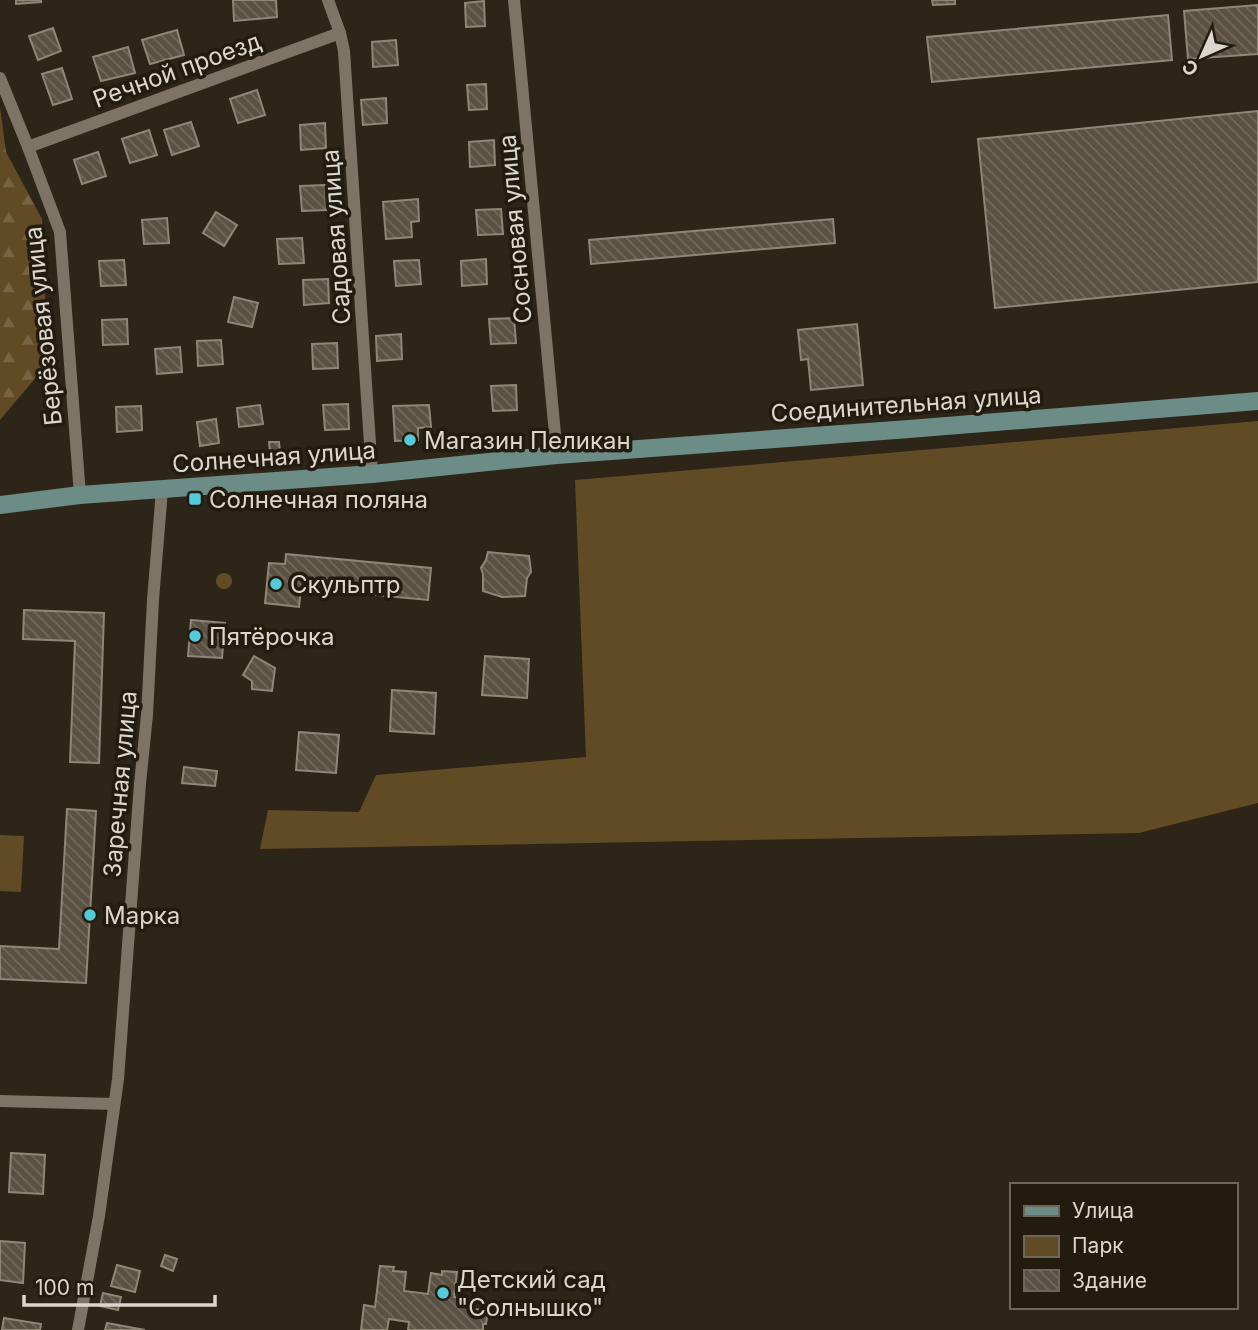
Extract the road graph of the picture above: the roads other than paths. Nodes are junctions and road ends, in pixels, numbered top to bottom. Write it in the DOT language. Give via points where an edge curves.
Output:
graph roads {
  1 [pos="328,0"];
  2 [pos="514,0"];
  3 [pos="340,33"];
  4 [pos="0,78"];
  5 [pos="28,147"];
  6 [pos="1258,401"];
  7 [pos="557,455"];
  8 [pos="372,474"];
  9 [pos="162,490"];
  10 [pos="80,495"];
  11 [pos="0,505"];
  12 [pos="0,1101"];
  13 [pos="114,1104"];
  14 [pos="78,1330"];
  1 -- 3 [label="street, Садовая улица"];
  2 -- 7 [label="street, Сосновая улица"];
  3 -- 5 [label="street, Речной проезд"];
  3 -- 8 [label="street, Садовая улица"];
  4 -- 5 [label="street, Берёзовая улица"];
  5 -- 10 [label="street, Берёзовая улица" via="60,232"];
  6 -- 7 [label="street, Соединительная улица"];
  7 -- 8 [label="street, Солнечная улица"];
  8 -- 9 [label="street, Солнечная улица"];
  9 -- 10 [label="street, Солнечная улица"];
  9 -- 13 [label="street, Заречная улица"];
  10 -- 11 [label="street, Солнечная улица"];
  12 -- 13 [label="street"];
  13 -- 14 [label="street, Заречная улица"];
}
